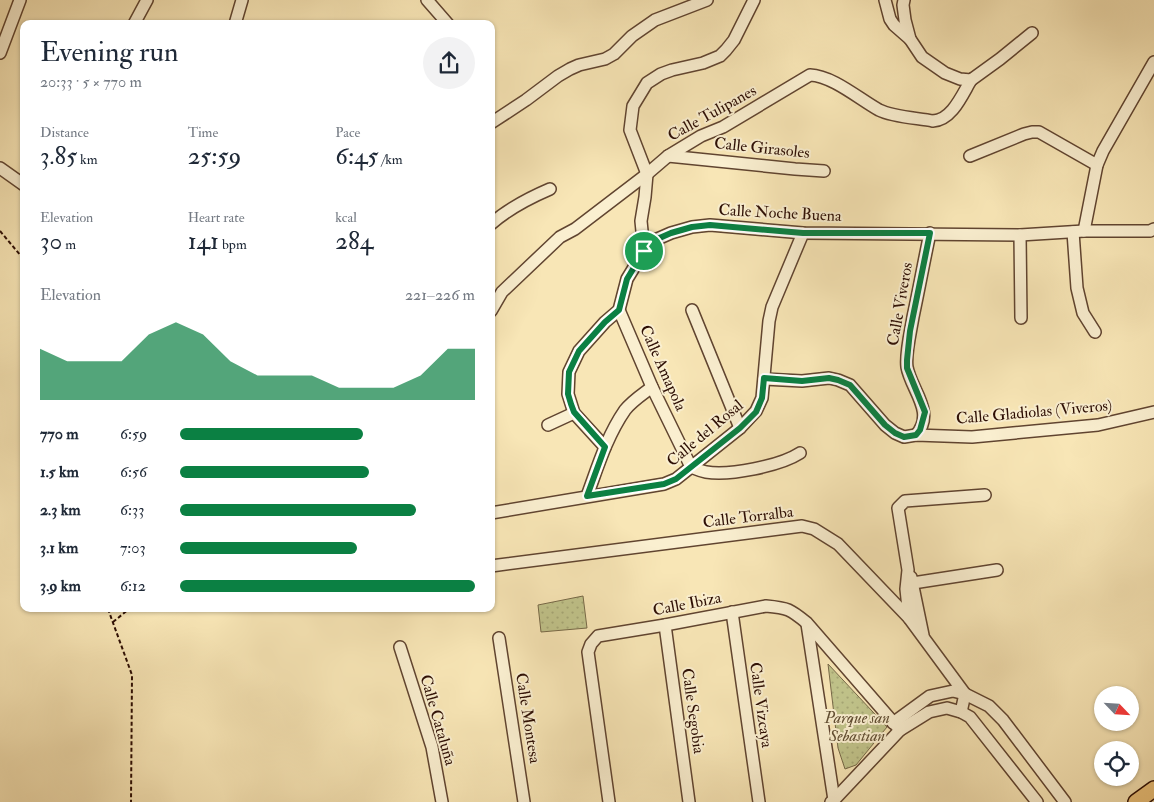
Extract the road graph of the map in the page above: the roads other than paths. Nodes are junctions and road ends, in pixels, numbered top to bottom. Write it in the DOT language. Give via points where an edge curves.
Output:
graph roads {
  1 [pos="20,0"];
  2 [pos="147,0"];
  3 [pos="242,0"];
  4 [pos="427,0"];
  5 [pos="708,0"];
  6 [pos="754,0"];
  7 [pos="885,0"];
  8 [pos="904,0"];
  9 [pos="136,20"];
  10 [pos="236,20"];
  11 [pos="444,20"];
  12 [pos="1032,33"];
  13 [pos="910,39"];
  14 [pos="0,53"];
  15 [pos="1153,66"];
  16 [pos="971,80"];
  17 [pos="495,120"];
  18 [pos="668,156"];
  19 [pos="970,156"];
  20 [pos="1097,166"];
  21 [pos="0,168"];
  22 [pos="824,171"];
  23 [pos="647,174"];
  24 [pos="20,183"];
  25 [pos="550,189"];
  26 [pos="495,221"];
  27 [pos="1079,231"];
  28 [pos="1153,232"];
  29 [pos="803,233"];
  30 [pos="930,233"];
  31 [pos="1020,235"];
  32 [pos="644,251"];
  33 [pos="495,304"];
  34 [pos="619,310"];
  35 [pos="692,310"];
  36 [pos="1021,318"];
  37 [pos="1095,332"];
  38 [pos="764,378"];
  39 [pos="652,387"];
  40 [pos="574,412"];
  41 [pos="1154,412"];
  42 [pos="548,425"];
  43 [pos="740,428"];
  44 [pos="916,435"];
  45 [pos="605,447"];
  46 [pos="800,453"];
  47 [pos="691,467"];
  48 [pos="985,495"];
  49 [pos="587,496"];
  50 [pos="495,512"];
  51 [pos="495,565"];
  52 [pos="908,570"];
  53 [pos="998,570"];
  54 [pos="913,583"];
  55 [pos="732,612"];
  56 [pos="909,618"];
  57 [pos="807,623"];
  58 [pos="664,625"];
  59 [pos="924,637"];
  60 [pos="499,638"];
  61 [pos="400,647"];
  62 [pos="965,694"];
  63 [pos="961,712"];
  64 [pos="897,726"];
  65 [pos="1153,790"];
  66 [pos="833,801"];
  67 [pos="442,802"];
  68 [pos="524,802"];
  69 [pos="609,802"];
  70 [pos="689,802"];
  71 [pos="759,802"];
  72 [pos="1038,802"];
  73 [pos="1065,802"];
  74 [pos="1136,802"];
  75 [pos="1141,802"];
  1 -- 14 [label="street"];
  2 -- 9 [label="street"];
  3 -- 10 [label="street"];
  4 -- 11 [label="street"];
  5 -- 17 [label="street" via="655,20 614,54 570,69"];
  6 -- 23 [label="street" via="734,40 720,56 703,64 661,74 647,83 633,106 630,130"];
  7 -- 13 [label="street" via="890,19"];
  8 -- 13 [label="street" via="903,11"];
  12 -- 16 [label="street, Calle Tulipanes"];
  13 -- 16 [label="street" via="922,57 945,73"];
  15 -- 20 [label="street"];
  16 -- 18 [label="street, Calle Tulipanes" via="951,112 933,121 881,111 830,80 810,75"];
  18 -- 22 [label="street, Calle Girasoles"];
  18 -- 23 [label="street, Calle Tulipanes"];
  19 -- 20 [label="street" via="1024,134 1039,132"];
  20 -- 27 [label="street"];
  21 -- 24 [label="street"];
  23 -- 32 [label="street" via="641,220"];
  23 -- 33 [label="street, Calle Tulipanes" via="560,238 502,292"];
  25 -- 26 [label="street" via="516,205"];
  27 -- 28 [label="street, Calle Noche Buena"];
  27 -- 31 [label="street, Calle Noche Buena"];
  27 -- 37 [label="street" via="1076,288 1083,313"];
  29 -- 30 [label="street, Calle Noche Buena"];
  29 -- 32 [label="street, Calle Noche Buena" via="710,225 692,227 655,240"];
  29 -- 38 [label="street, Calle del Rosal" via="772,307"];
  30 -- 31 [label="street, Calle Noche Buena"];
  30 -- 44 [label="street, Calle Viveros" via="907,360 907,368 925,412"];
  31 -- 36 [label="street"];
  32 -- 34 [label="street, Calle Noche Buena" via="627,279"];
  34 -- 39 [label="street, Calle Amapola"];
  34 -- 40 [label="street" via="579,351 569,372 568,394"];
  35 -- 43 [label="street"];
  38 -- 43 [label="street, Calle del Rosal" via="762,398 756,412"];
  38 -- 44 [label="street, Calle Gladiolas (Viveros)" via="838,380 850,385 895,433 904,437"];
  39 -- 45 [label="street" via="626,409"];
  39 -- 47 [label="street, Calle Amapola"];
  40 -- 42 [label="street"];
  40 -- 45 [label="street"];
  41 -- 44 [label="street, Calle Gladiolas (Viveros)" via="1098,425 972,437"];
  43 -- 47 [label="street, Calle del Rosal"];
  45 -- 49 [label="street"];
  46 -- 47 [label="street" via="772,465 734,471 705,472"];
  47 -- 49 [label="street, Calle del Rosal" via="664,484"];
  48 -- 52 [label="street" via="902,503 898,509"];
  49 -- 50 [label="street, Calle del Rosal"];
  51 -- 56 [label="street, Calle Torralba" via="802,526 814,529 838,544"];
  52 -- 54 [label="street"];
  52 -- 56 [label="street"];
  53 -- 54 [label="street"];
  54 -- 59 [label="street"];
  55 -- 57 [label="street, Calle Ibiza" via="766,606 782,607 793,611"];
  55 -- 58 [label="street, Calle Ibiza"];
  55 -- 71 [label="street, Calle Vizcaya"];
  56 -- 59 [label="street, Calle Torralba"];
  57 -- 64 [label="street, Calle Ibiza"];
  57 -- 66 [label="street"];
  58 -- 69 [label="street, Calle Ibiza" via="598,636 588,648"];
  58 -- 70 [label="street, Calle Segobia"];
  59 -- 62 [label="street, Calle Torralba"];
  60 -- 68 [label="street, Calle Montesa"];
  61 -- 67 [label="street, Calle Cataluña" via="432,747"];
  62 -- 63 [label="street"];
  62 -- 64 [label="street, Calle Torralba" via="953,692 930,696"];
  62 -- 73 [label="street, Calle Torralba" via="989,706 1002,720"];
  63 -- 64 [label="street" via="947,708"];
  63 -- 72 [label="street" via="970,717"];
  64 -- 66 [label="street"];
  65 -- 74 [label="main road"];
  65 -- 75 [label="main road"];
}
